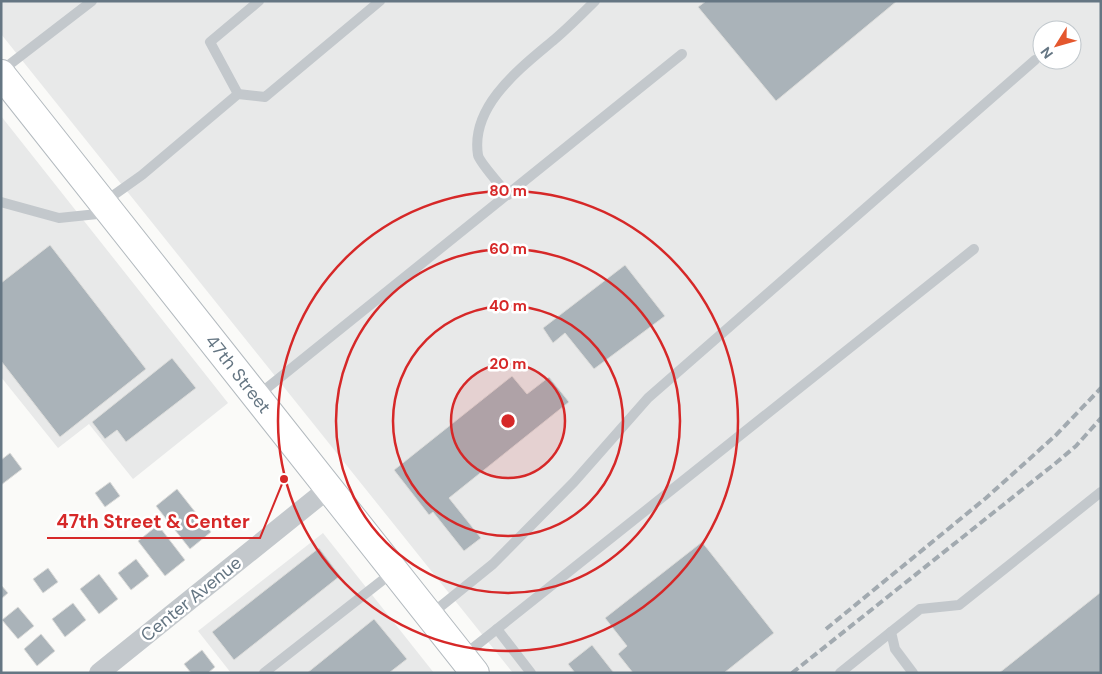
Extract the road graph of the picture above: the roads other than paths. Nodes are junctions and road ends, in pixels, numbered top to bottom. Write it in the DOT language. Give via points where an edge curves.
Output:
graph roads {
  1 [pos="92,1"];
  2 [pos="259,1"];
  3 [pos="380,1"];
  4 [pos="595,1"];
  5 [pos="682,54"];
  6 [pos="1032,63"];
  7 [pos="1,71"];
  8 [pos="1,74"];
  9 [pos="238,94"];
  10 [pos="508,195"];
  11 [pos="1,202"];
  12 [pos="107,208"];
  13 [pos="974,249"];
  14 [pos="256,397"];
  15 [pos="329,488"];
  16 [pos="1101,492"];
  17 [pos="394,571"];
  18 [pos="429,615"];
  19 [pos="497,629"];
  20 [pos="891,632"];
  21 [pos="468,665"];
  22 [pos="99,673"];
  23 [pos="264,673"];
  24 [pos="531,673"];
  25 [pos="840,673"];
  26 [pos="913,673"];
  1 -- 7 [label="lane"];
  2 -- 9 [label="lane" via="210,42"];
  3 -- 9 [label="lane" via="265,97"];
  4 -- 10 [label="lane" via="507,81 488,107 478,132 478,157"];
  5 -- 10 [label="lane"];
  6 -- 18 [label="lane" via="648,398 574,482 493,564"];
  8 -- 12 [label="main road, 47th Street"];
  9 -- 12 [label="lane"];
  10 -- 14 [label="lane"];
  11 -- 12 [label="lane" via="59,218"];
  12 -- 14 [label="main road, 47th Street"];
  13 -- 19 [label="lane"];
  14 -- 15 [label="main road, 47th Street"];
  15 -- 17 [label="main road, 47th Street"];
  15 -- 22 [label="street, Center Avenue"];
  16 -- 20 [label="lane" via="959,605 920,610"];
  17 -- 18 [label="main road, 47th Street"];
  17 -- 23 [label="lane"];
  18 -- 21 [label="main road, 47th Street"];
  19 -- 21 [label="lane"];
  19 -- 24 [label="lane"];
  20 -- 25 [label="lane"];
  20 -- 26 [label="lane" via="894,649"];
}
